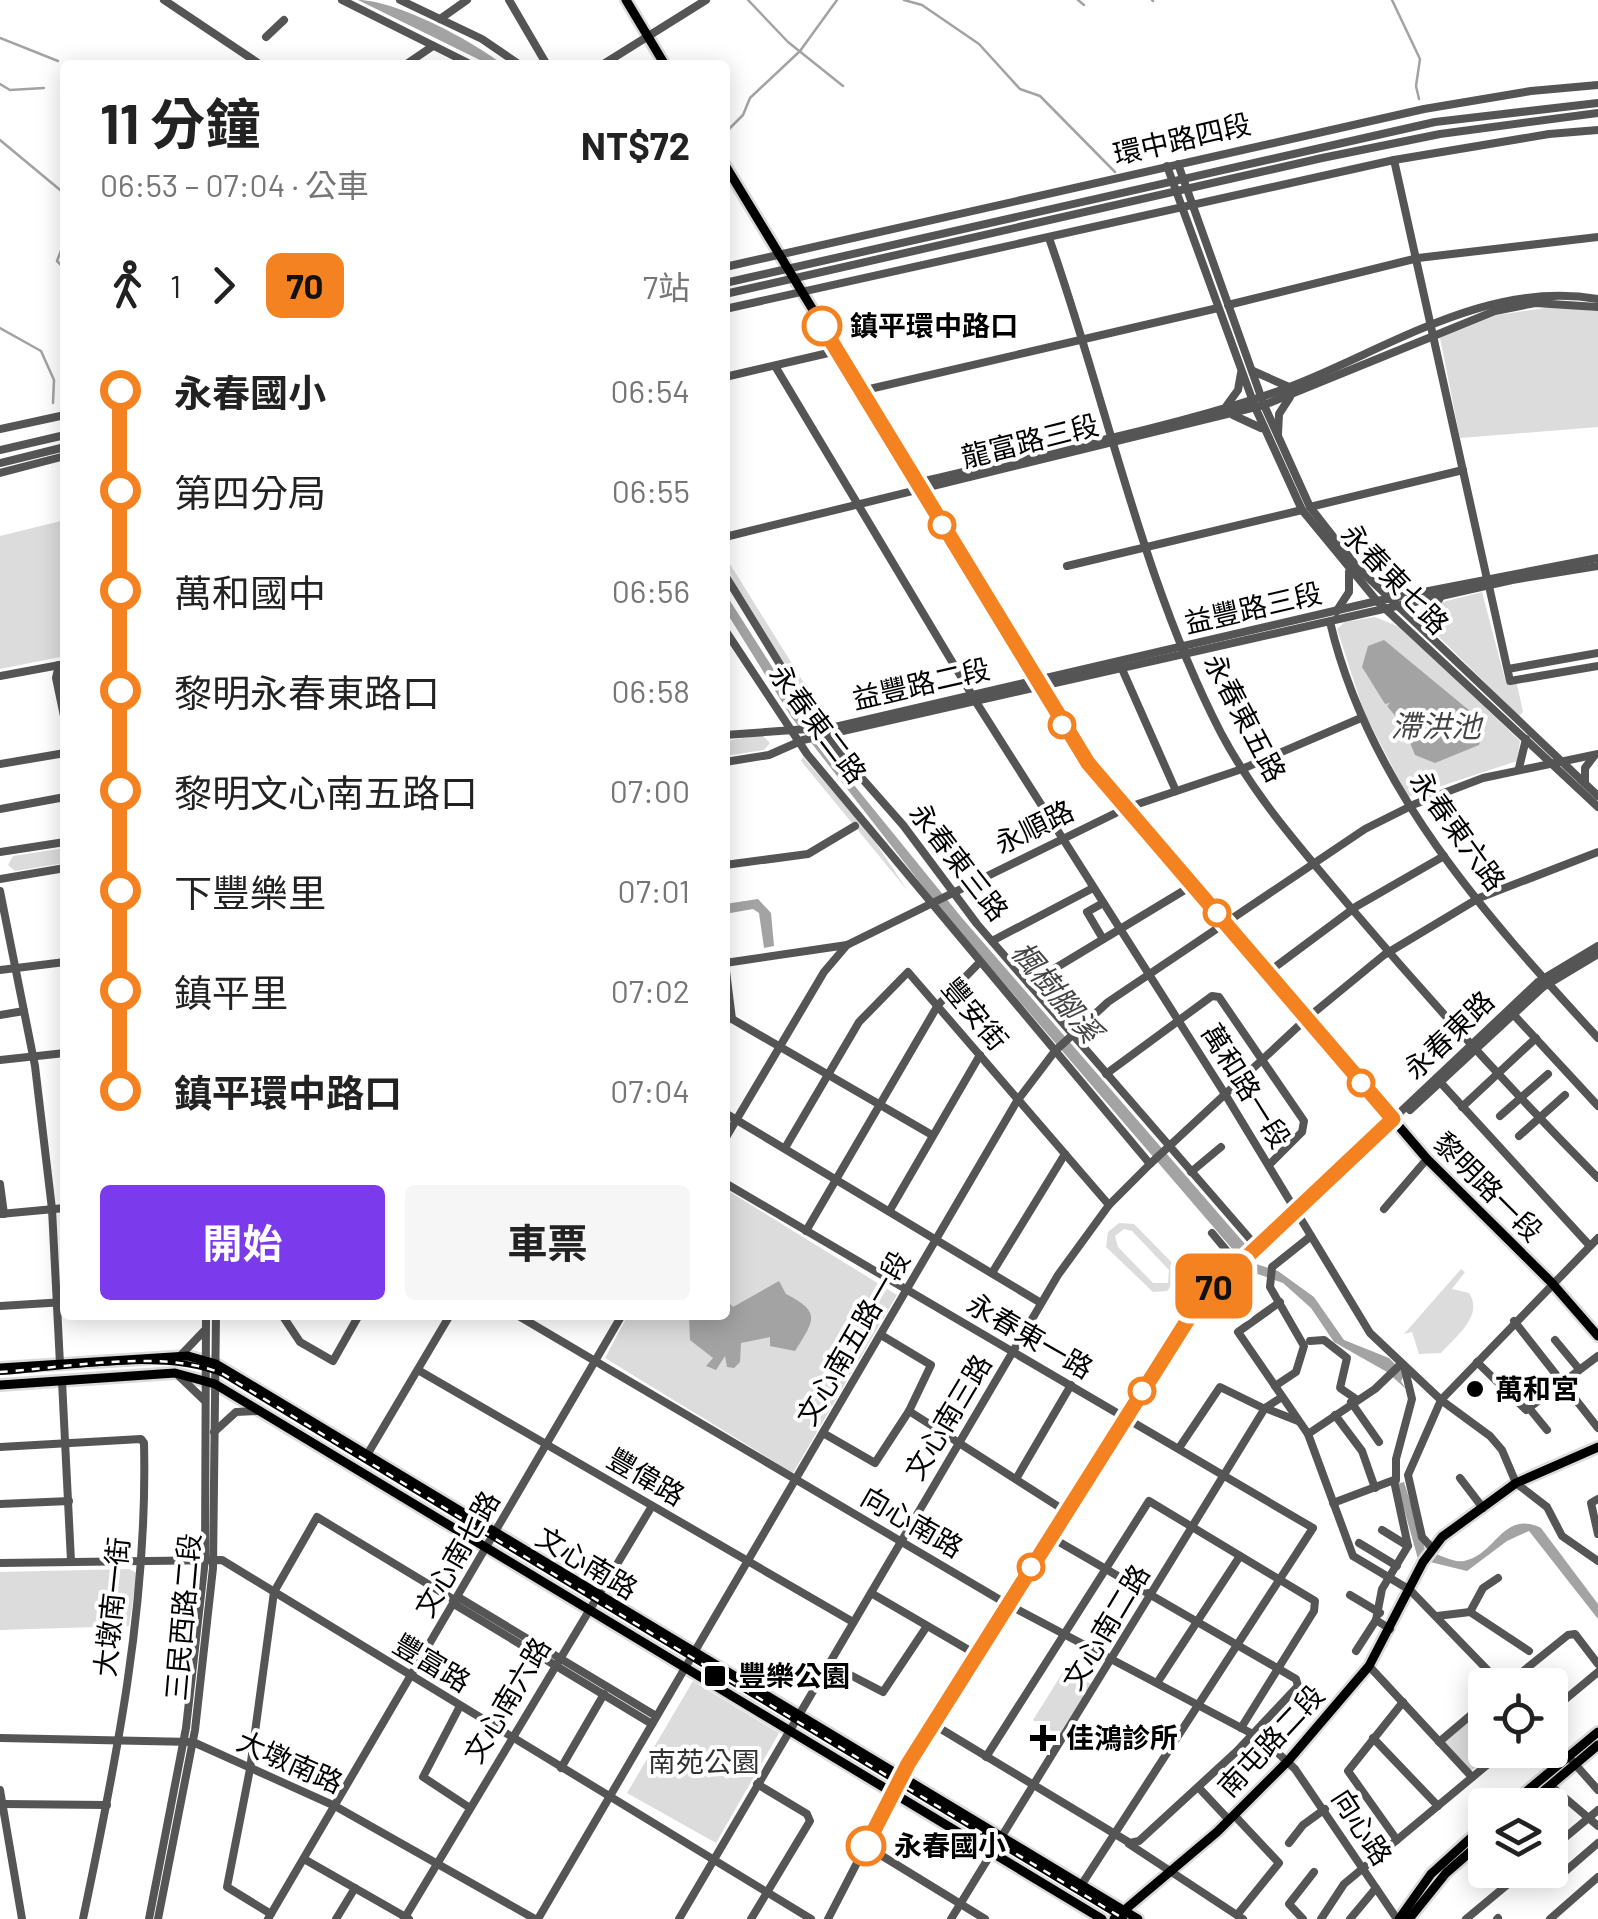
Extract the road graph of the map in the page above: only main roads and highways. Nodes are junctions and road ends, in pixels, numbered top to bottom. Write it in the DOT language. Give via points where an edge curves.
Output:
graph roads {
  1 [pos="626,0"];
  2 [pos="662,60"];
  3 [pos="730,173"];
  4 [pos="1598,1336"];
  5 [pos="0,1368"];
  6 [pos="0,1385"];
  7 [pos="1598,1447"];
  8 [pos="1598,1732"];
  9 [pos="1598,1746"];
  10 [pos="1572,1760"];
  11 [pos="1533,1788"];
  12 [pos="1548,1788"];
  13 [pos="1468,1841"];
  14 [pos="1468,1853"];
  15 [pos="1124,1909"];
  16 [pos="1102,1919"];
  17 [pos="1114,1919"];
  18 [pos="1138,1919"];
  19 [pos="1398,1919"];
  20 [pos="1409,1919"];
  1 -- 2 [label="main road"];
  3 -- 4 [label="main road, 黎明路一段" via="1088,763 1426,1158"];
  5 -- 15 [label="main road, 文心南路" via="178,1357 211,1362"];
  6 -- 16 [label="main road, 文心南路" via="175,1373 210,1382"];
  7 -- 15 [label="main road, 南屯路二段" via="1516,1483 1431,1549 1369,1666 1231,1818"];
  8 -- 10 [label="main road"];
  9 -- 10 [label="main road"];
  10 -- 11 [label="main road"];
  10 -- 12 [label="main road"];
  13 -- 19 [label="main road"];
  14 -- 20 [label="main road"];
  15 -- 17 [label="main road, 南屯路二段"];
  15 -- 18 [label="main road, 文心南路"];
}
